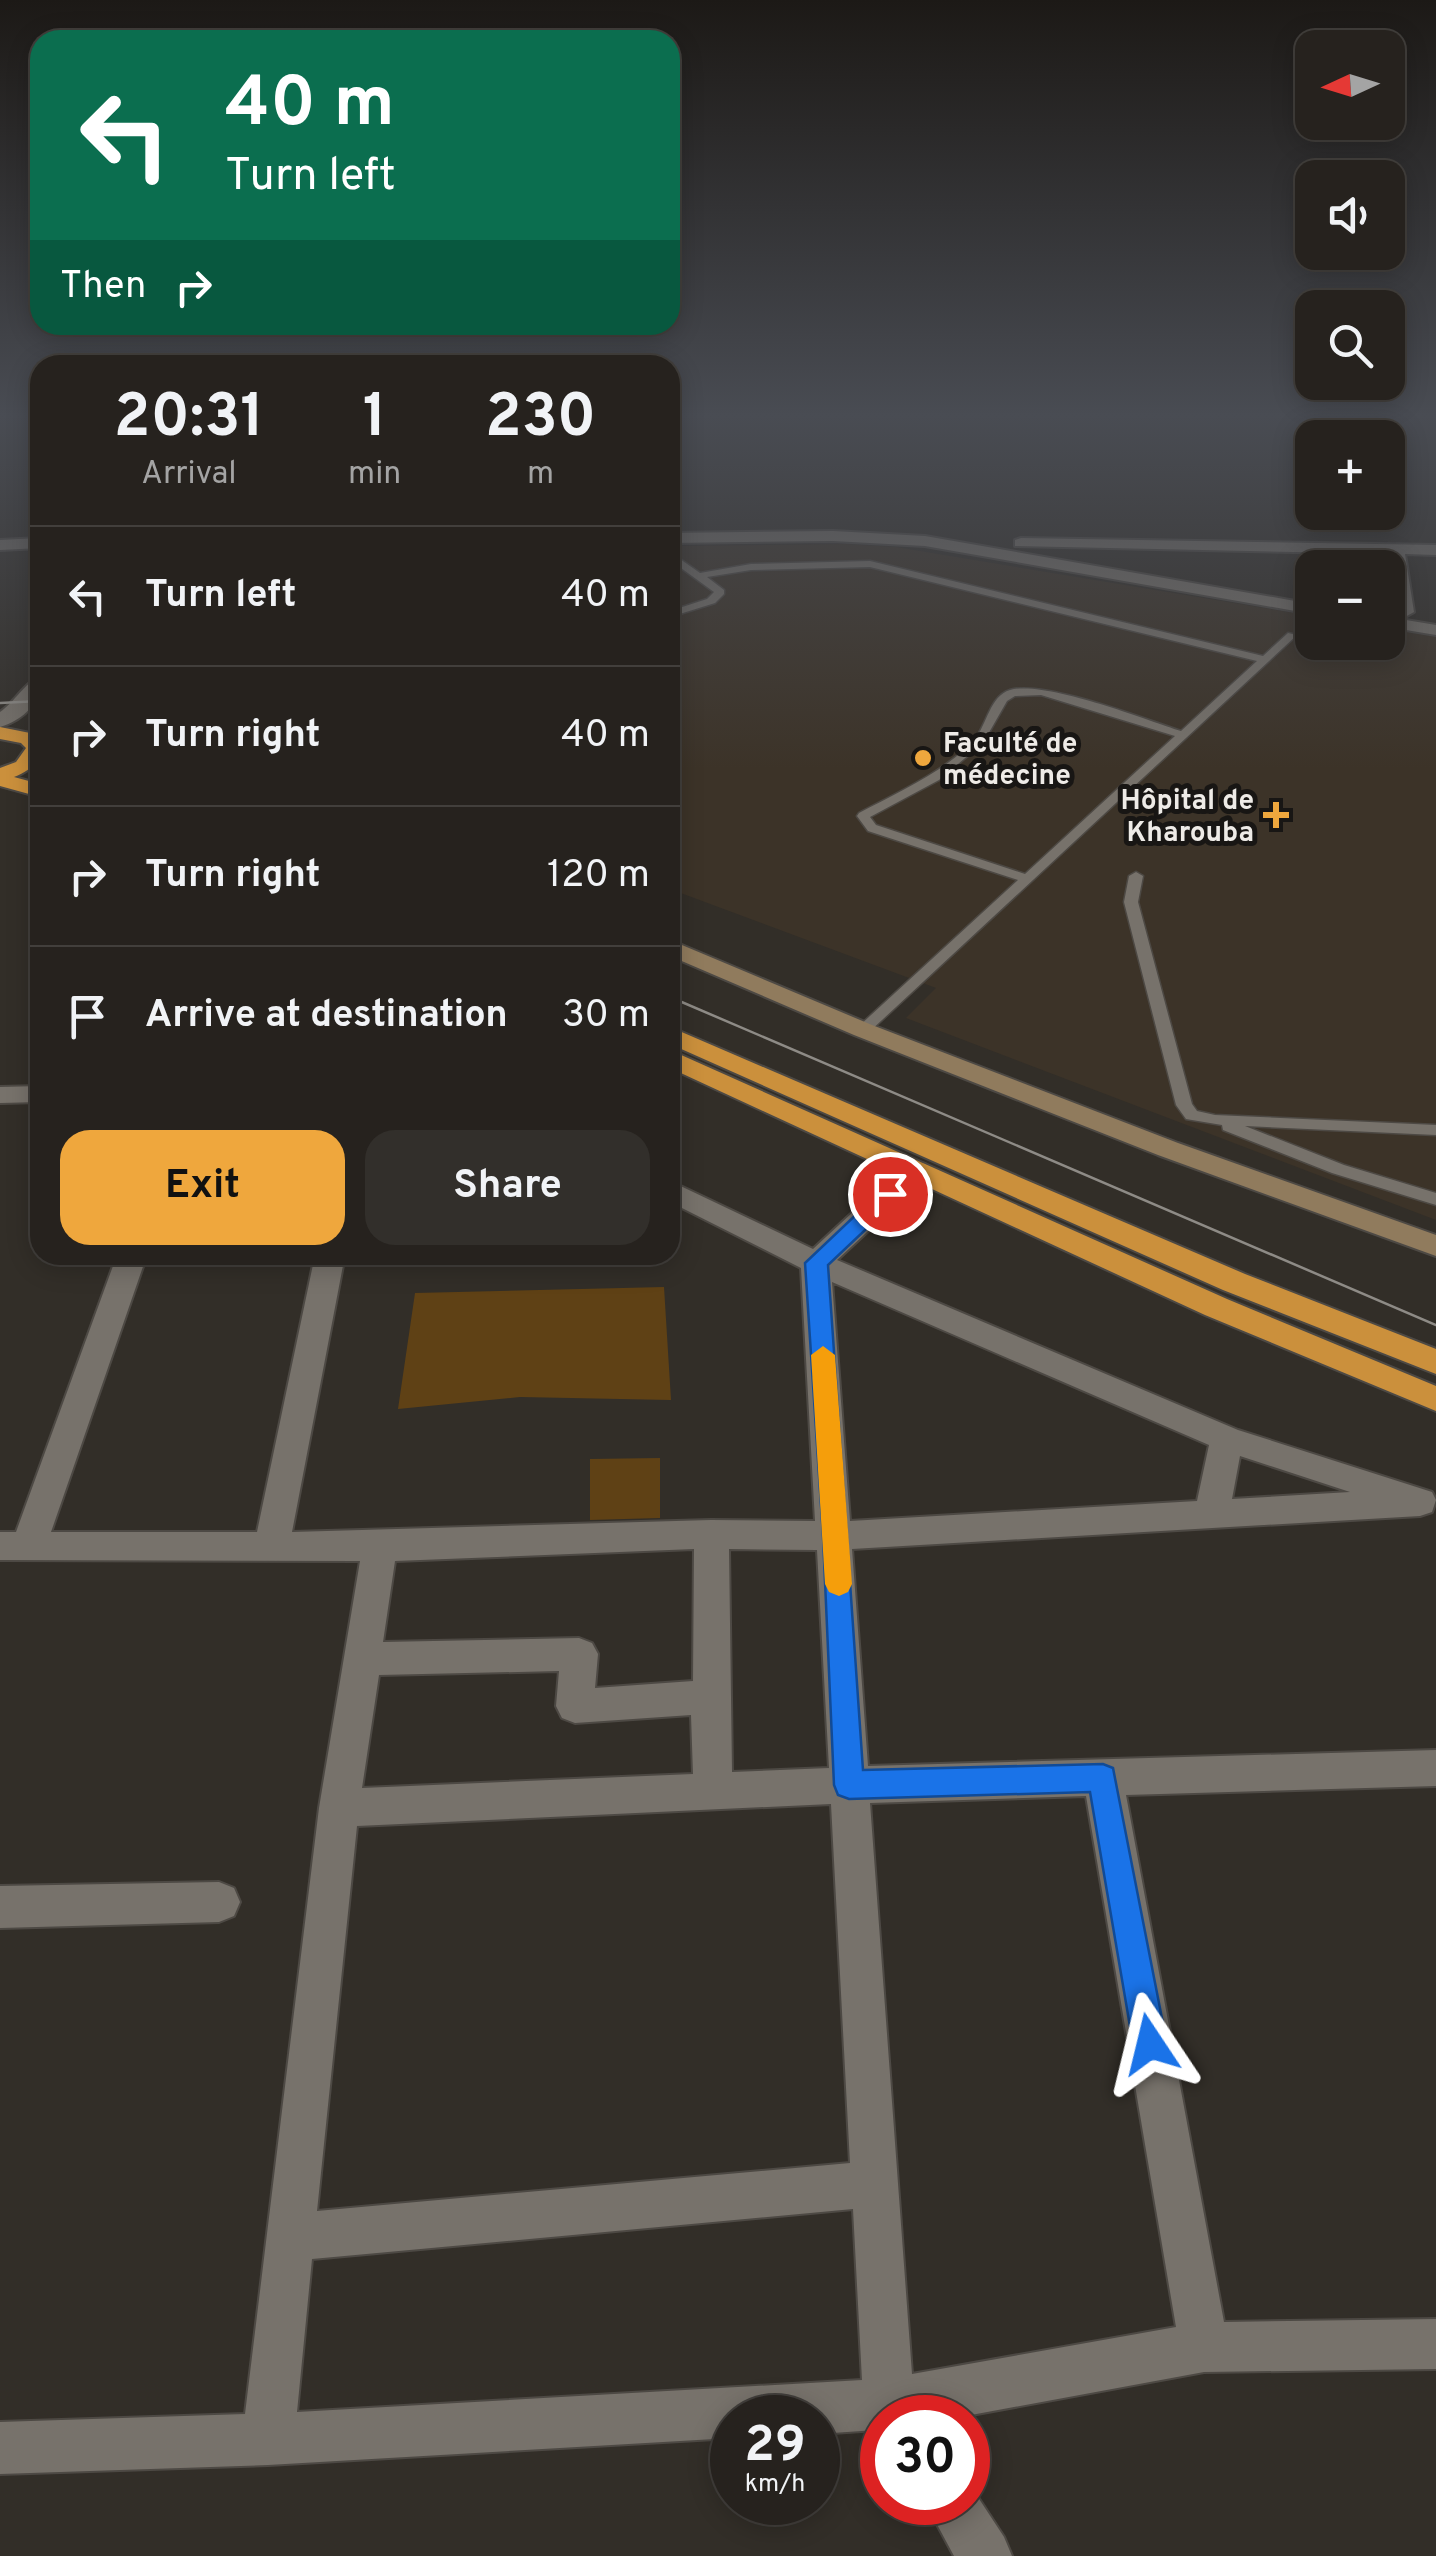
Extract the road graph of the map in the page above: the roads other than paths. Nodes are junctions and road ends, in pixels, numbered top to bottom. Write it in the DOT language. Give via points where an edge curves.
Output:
graph roads {
  1 [pos="862,531"];
  2 [pos="680,538"];
  3 [pos="998,542"];
  4 [pos="967,543"];
  5 [pos="30,544"];
  6 [pos="0,545"];
  7 [pos="1396,550"];
  8 [pos="1405,550"];
  9 [pos="1436,550"];
  10 [pos="0,555"];
  11 [pos="30,555"];
  12 [pos="680,562"];
  13 [pos="698,576"];
  14 [pos="1295,593"];
  15 [pos="1295,606"];
  16 [pos="680,610"];
  17 [pos="1405,612"];
  18 [pos="1436,617"];
  19 [pos="1405,625"];
  20 [pos="1436,630"];
  21 [pos="1292,635"];
  22 [pos="1265,660"];
  23 [pos="12,692"];
  24 [pos="30,694"];
  25 [pos="30,700"];
  26 [pos="0,721"];
  27 [pos="0,733"];
  28 [pos="1184,735"];
  29 [pos="30,741"];
  30 [pos="30,761"];
  31 [pos="3,776"];
  32 [pos="30,787"];
  33 [pos="30,803"];
  34 [pos="10,804"];
  35 [pos="1136,876"];
  36 [pos="1028,879"];
  37 [pos="680,951"];
  38 [pos="863,1030"];
  39 [pos="680,1038"];
  40 [pos="680,1063"];
  41 [pos="30,1094"];
  42 [pos="0,1096"];
  43 [pos="1215,1120"];
  44 [pos="1436,1130"];
  45 [pos="915,1171"];
  46 [pos="680,1195"];
  47 [pos="1436,1199"];
  48 [pos="1436,1246"];
  49 [pos="816,1263"];
  50 [pos="128,1265"];
  51 [pos="328,1265"];
  52 [pos="1436,1362"];
  53 [pos="1436,1399"];
  54 [pos="1227,1439"];
  55 [pos="1428,1504"];
  56 [pos="1212,1512"];
  57 [pos="711,1534"];
  58 [pos="836,1536"];
  59 [pos="272,1544"];
  60 [pos="14,1545"];
  61 [pos="380,1547"];
  62 [pos="361,1659"];
  63 [pos="1433,1777"];
  64 [pos="1103,1778"];
  65 [pos="849,1785"];
  66 [pos="713,1791"];
  67 [pos="339,1808"];
  68 [pos="219,1902"];
  69 [pos="0,1906"];
  70 [pos="875,2184"];
  71 [pos="290,2238"];
  72 [pos="1436,2344"];
  73 [pos="1204,2348"];
  74 [pos="893,2395"];
  75 [pos="969,2395"];
  76 [pos="860,2412"];
  77 [pos="268,2438"];
  78 [pos="0,2448"];
  79 [pos="965,2525"];
  80 [pos="985,2556"];
  1 -- 4 [label="street"];
  2 -- 4 [label="street"];
  3 -- 4 [label="street"];
  3 -- 7 [label="street"];
  3 -- 14 [label="street"];
  4 -- 15 [label="street"];
  5 -- 6 [label="street"];
  8 -- 9 [label="street"];
  10 -- 11 [label="street"];
  12 -- 13 [label="lane"];
  13 -- 16 [label="lane" via="718,597"];
  13 -- 22 [label="lane" via="751,566 870,564"];
  17 -- 18 [label="street"];
  19 -- 20 [label="street"];
  21 -- 22 [label="lane"];
  22 -- 28 [label="lane"];
  23 -- 24 [label="street"];
  25 -- 26 [label="street"];
  27 -- 29 [label="highway"];
  28 -- 36 [label="lane"];
  28 -- 36 [label="lane" via="1042,692 1013,693 964,753 863,816 872,828"];
  30 -- 31 [label="highway"];
  31 -- 32 [label="highway"];
  33 -- 34 [label="highway"];
  35 -- 43 [label="lane" via="1131,902 1184,1105 1192,1115"];
  36 -- 38 [label="lane"];
  37 -- 38 [label="street"];
  38 -- 48 [label="street"];
  39 -- 52 [label="highway" via="1234,1282"];
  40 -- 45 [label="highway"];
  41 -- 42 [label="street"];
  43 -- 44 [label="lane"];
  43 -- 47 [label="lane" via="1338,1170"];
  45 -- 49 [label="street"];
  45 -- 53 [label="highway"];
  46 -- 49 [label="street"];
  49 -- 54 [label="street"];
  49 -- 58 [label="street"];
  50 -- 60 [label="street"];
  51 -- 59 [label="street"];
  54 -- 55 [label="street"];
  54 -- 56 [label="street"];
  55 -- 56 [label="street"];
  56 -- 58 [label="street"];
  57 -- 58 [label="street"];
  57 -- 61 [label="street"];
  57 -- 66 [label="street"];
  58 -- 65 [label="street"];
  59 -- 60 [label="street"];
  59 -- 61 [label="street"];
  61 -- 62 [label="street"];
  62 -- 66 [label="street" via="579,1654 575,1706 710,1697"];
  62 -- 67 [label="street"];
  63 -- 64 [label="street"];
  64 -- 65 [label="street"];
  64 -- 73 [label="street"];
  65 -- 66 [label="street"];
  65 -- 70 [label="street"];
  66 -- 67 [label="street"];
  67 -- 71 [label="street"];
  68 -- 69 [label="street"];
  70 -- 71 [label="street"];
  70 -- 74 [label="street"];
  71 -- 77 [label="street"];
  72 -- 73 [label="street"];
  73 -- 75 [label="street"];
  76 -- 77 [label="street"];
  77 -- 78 [label="street"];
  79 -- 80 [label="street"];
}
